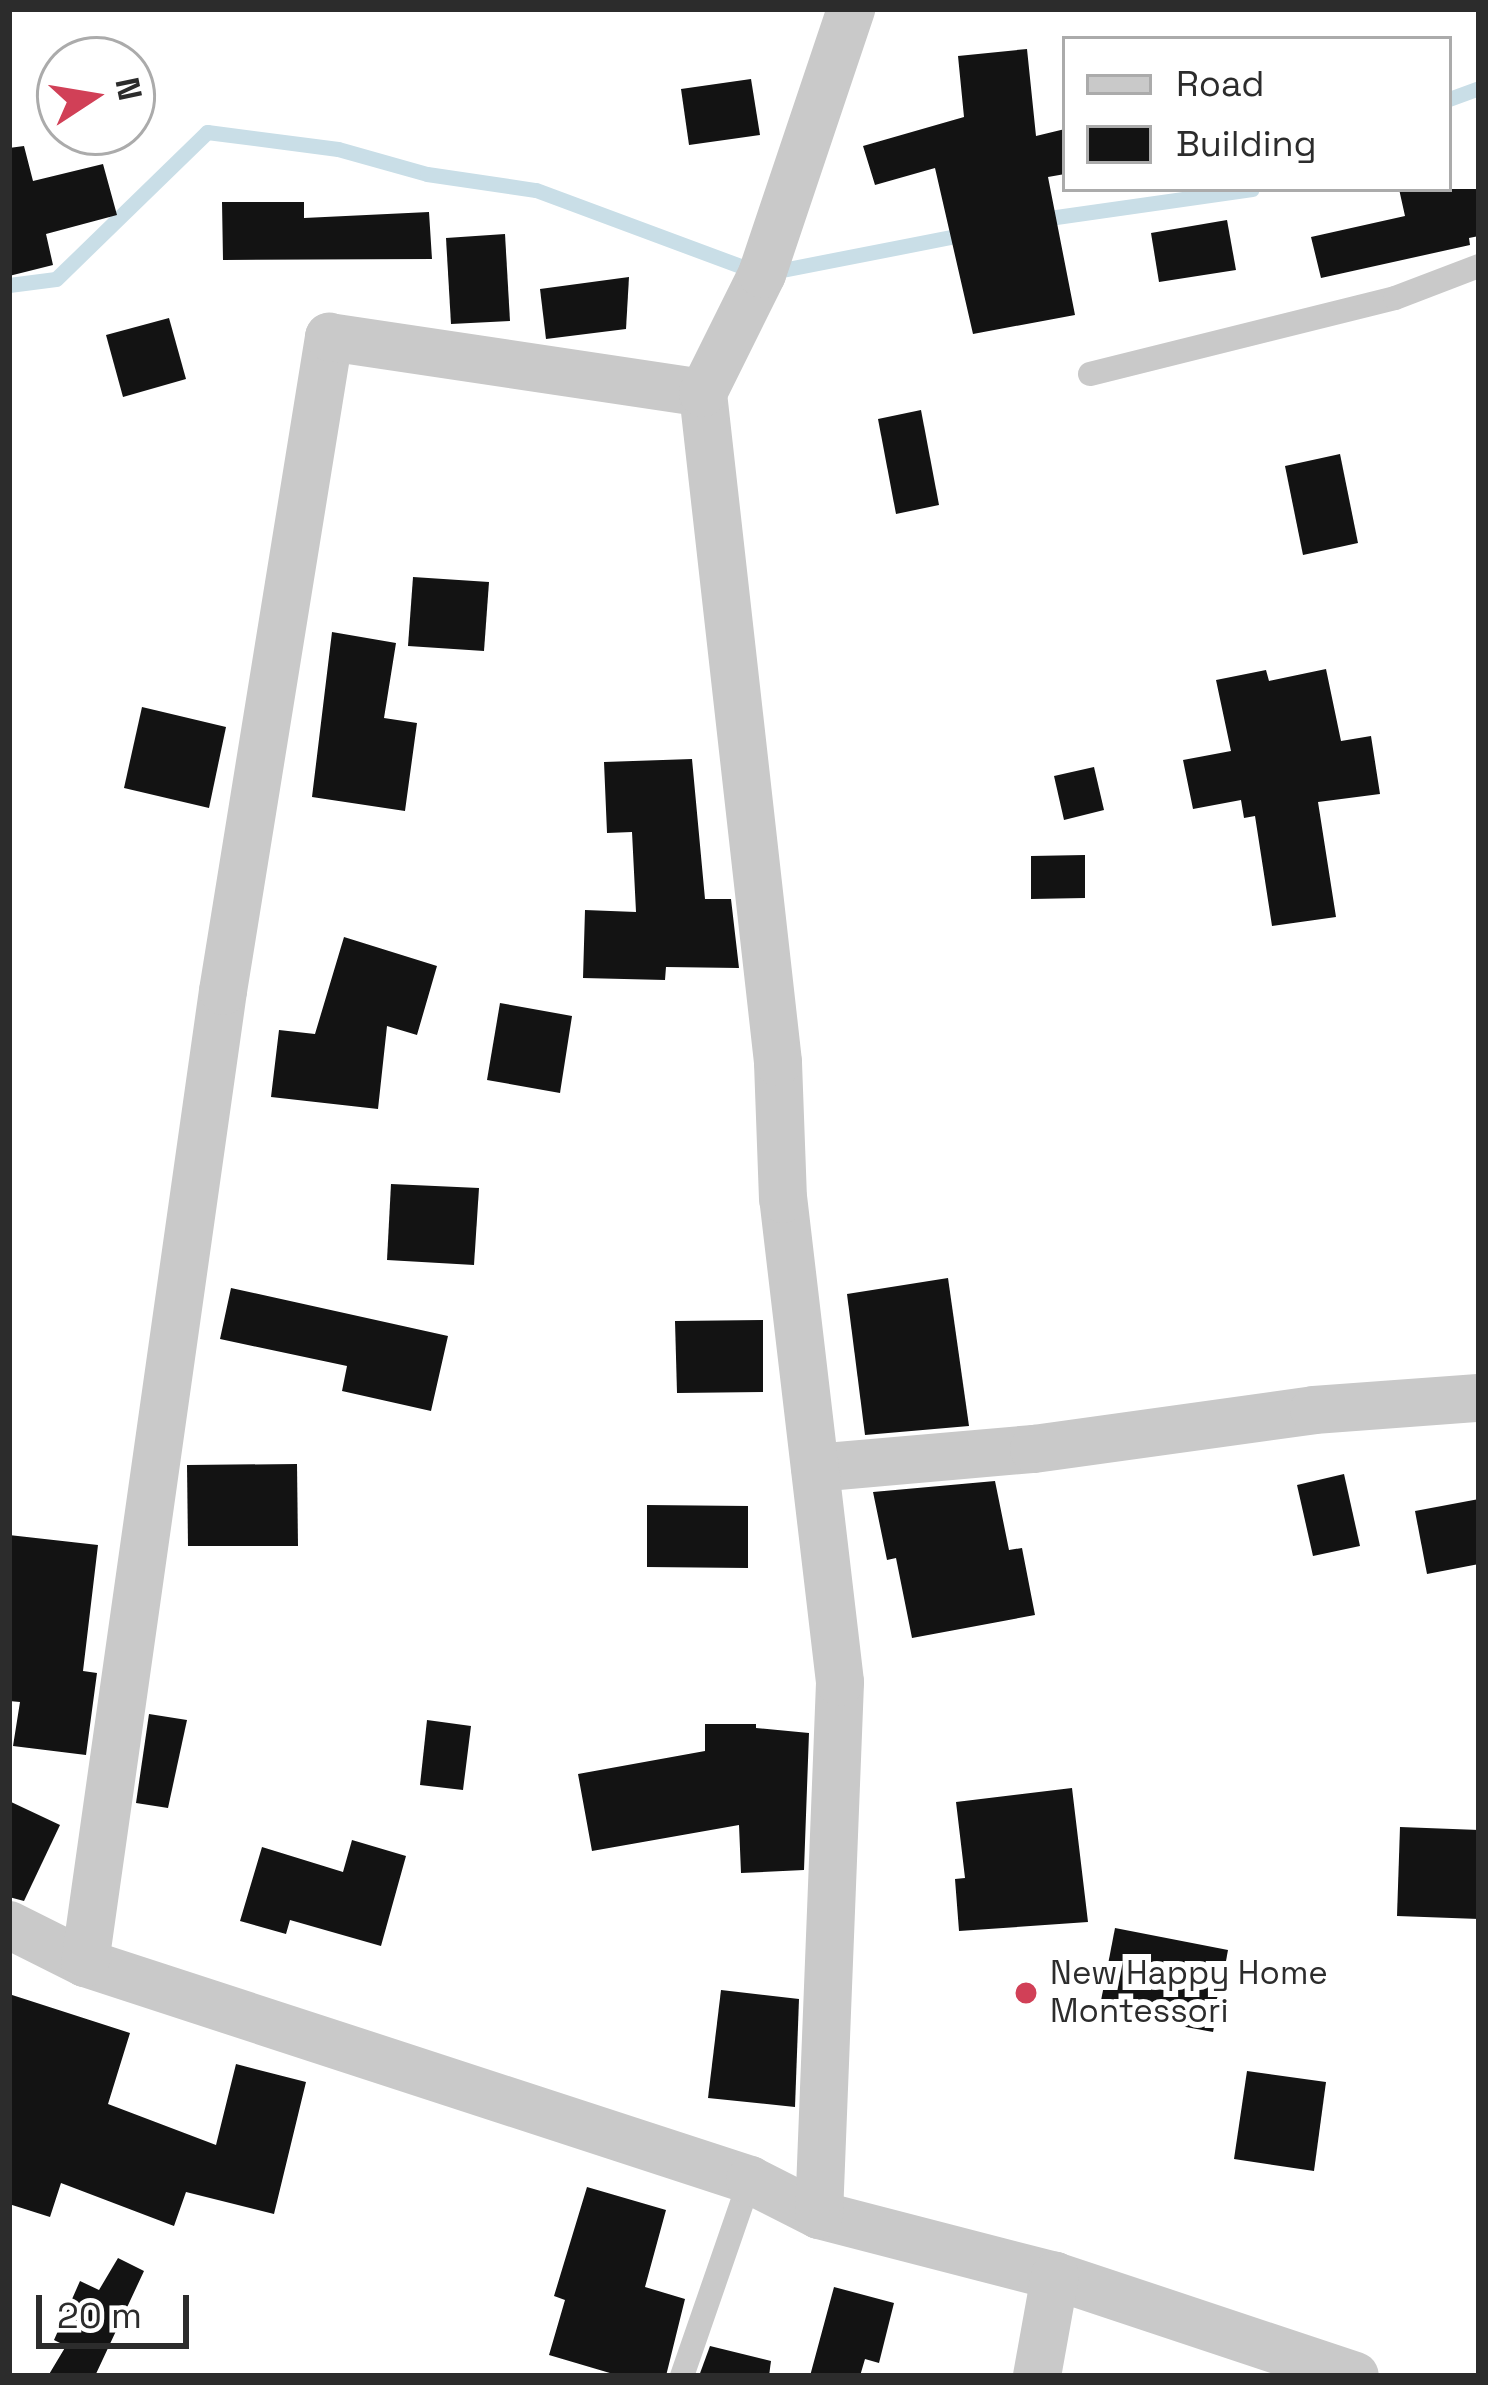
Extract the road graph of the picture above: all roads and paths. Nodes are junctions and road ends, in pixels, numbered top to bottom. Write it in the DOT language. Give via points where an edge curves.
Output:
graph roads {
  1 [pos="851,9"];
  2 [pos="1479,266"];
  3 [pos="1090,374"];
  4 [pos="703,393"];
  5 [pos="1479,1398"];
  6 [pos="815,1468"];
  7 [pos="9,1925"];
  8 [pos="85,1963"];
  9 [pos="750,2180"];
  10 [pos="818,2215"];
  11 [pos="1055,2276"];
  12 [pos="682,2376"];
  13 [pos="1037,2376"];
  14 [pos="1355,2376"];
  1 -- 4 [label="street" via="762,274"];
  2 -- 3 [label="lane" via="1395,298"];
  4 -- 6 [label="street"];
  4 -- 8 [label="street" via="329,337 224,991"];
  5 -- 6 [label="street"];
  6 -- 10 [label="street" via="840,1682"];
  7 -- 8 [label="street"];
  8 -- 9 [label="street"];
  9 -- 10 [label="street"];
  9 -- 12 [label="lane"];
  10 -- 11 [label="street"];
  11 -- 13 [label="street"];
  11 -- 14 [label="street"];
}
